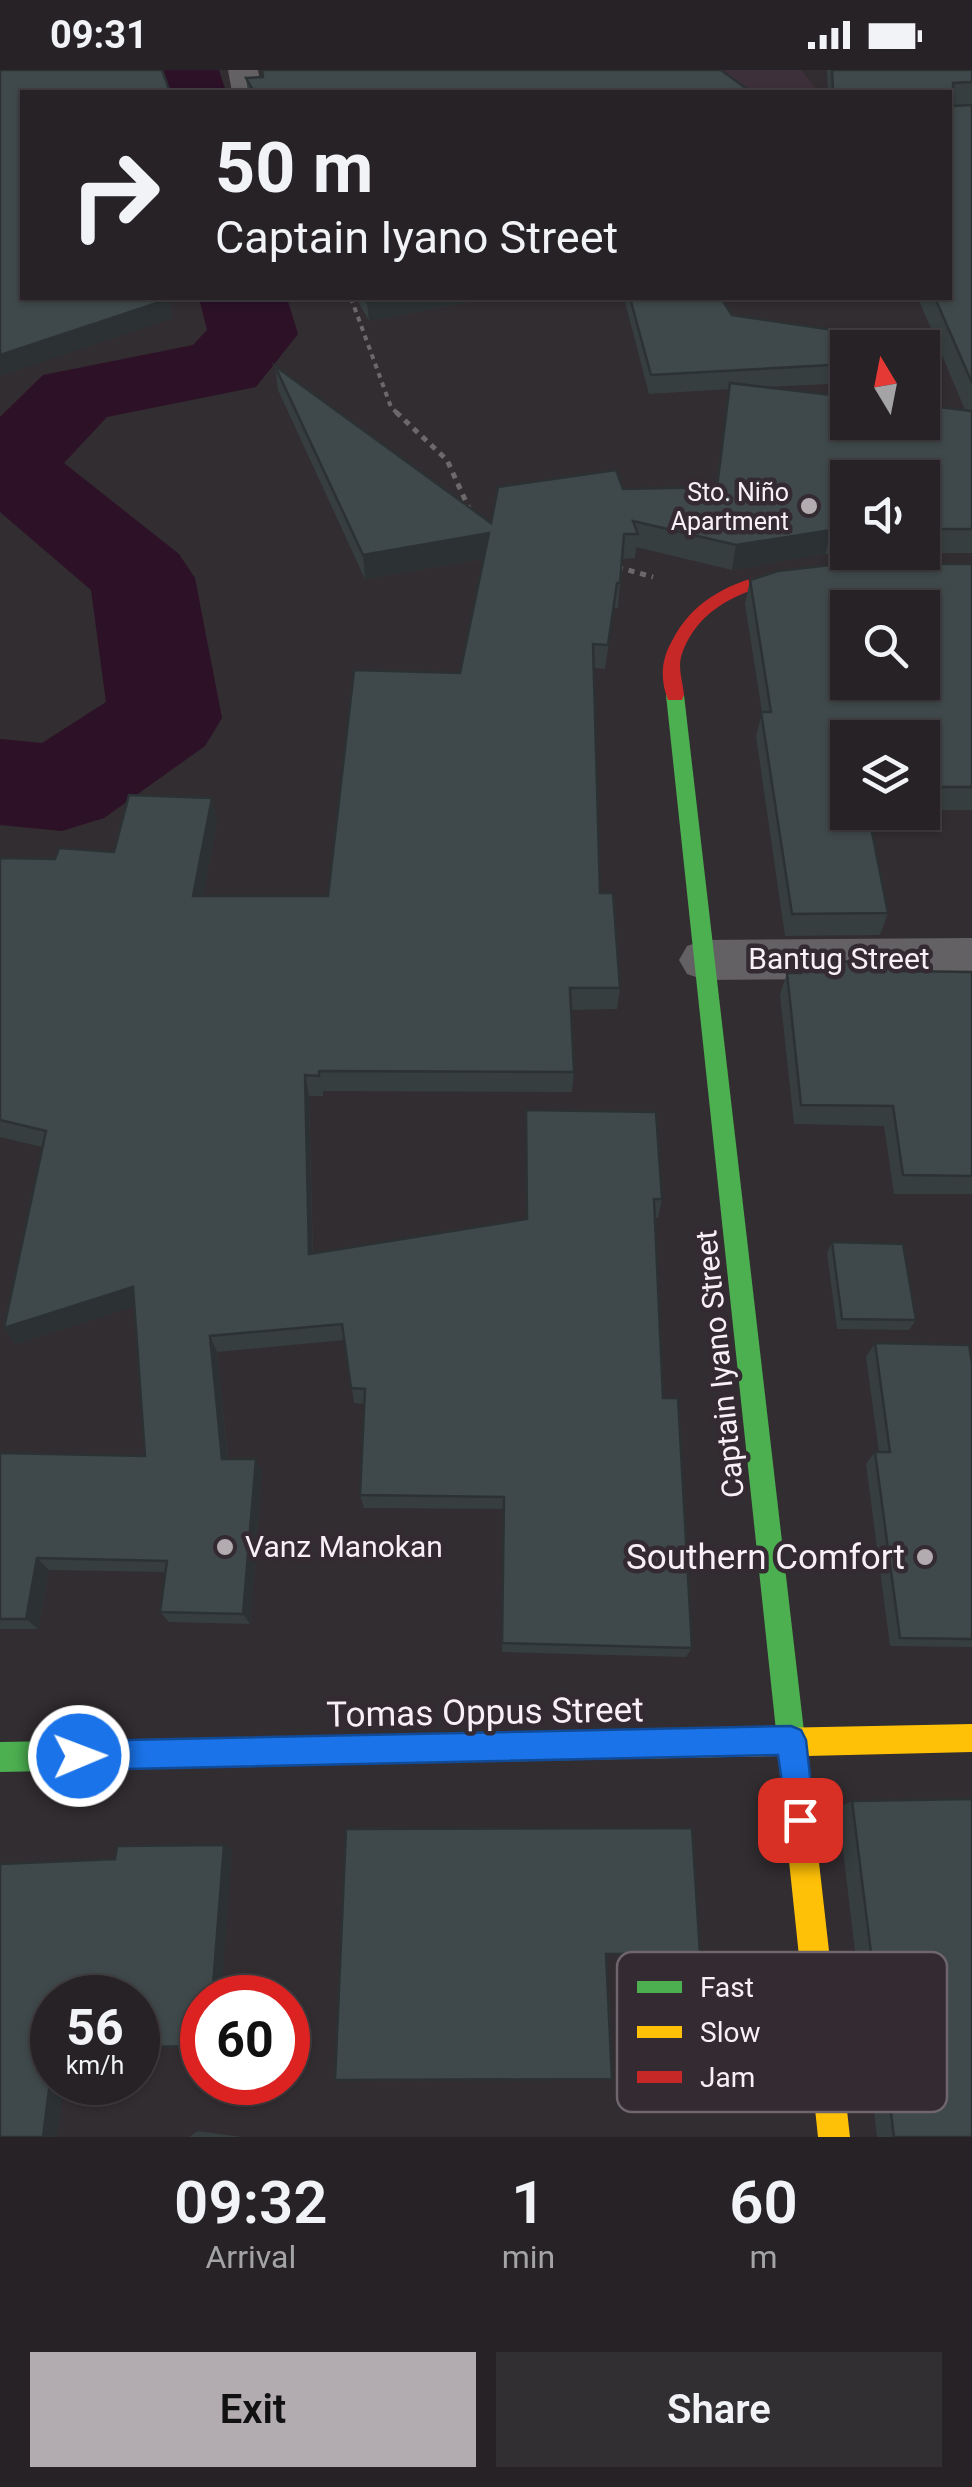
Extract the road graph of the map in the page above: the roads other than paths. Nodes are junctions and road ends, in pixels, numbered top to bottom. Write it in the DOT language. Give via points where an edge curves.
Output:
graph roads {
  1 [pos="972,571"];
  2 [pos="972,958"];
  3 [pos="705,960"];
  4 [pos="972,1738"];
  5 [pos="791,1740"];
  6 [pos="0,1758"];
  7 [pos="814,1952"];
  8 [pos="831,2112"];
  9 [pos="834,2137"];
  1 -- 3 [label="main road, Captain Iyano Street" via="763,580 711,600 686,625 672,660"];
  2 -- 3 [label="street, Bantug Street"];
  3 -- 5 [label="main road, Captain Iyano Street"];
  4 -- 5 [label="main road, Tomas Oppus Street"];
  5 -- 6 [label="main road, Tomas Oppus Street"];
  5 -- 7 [label="main road, Captain Iyano Street"];
  8 -- 9 [label="main road, Captain Iyano Street"];
}
